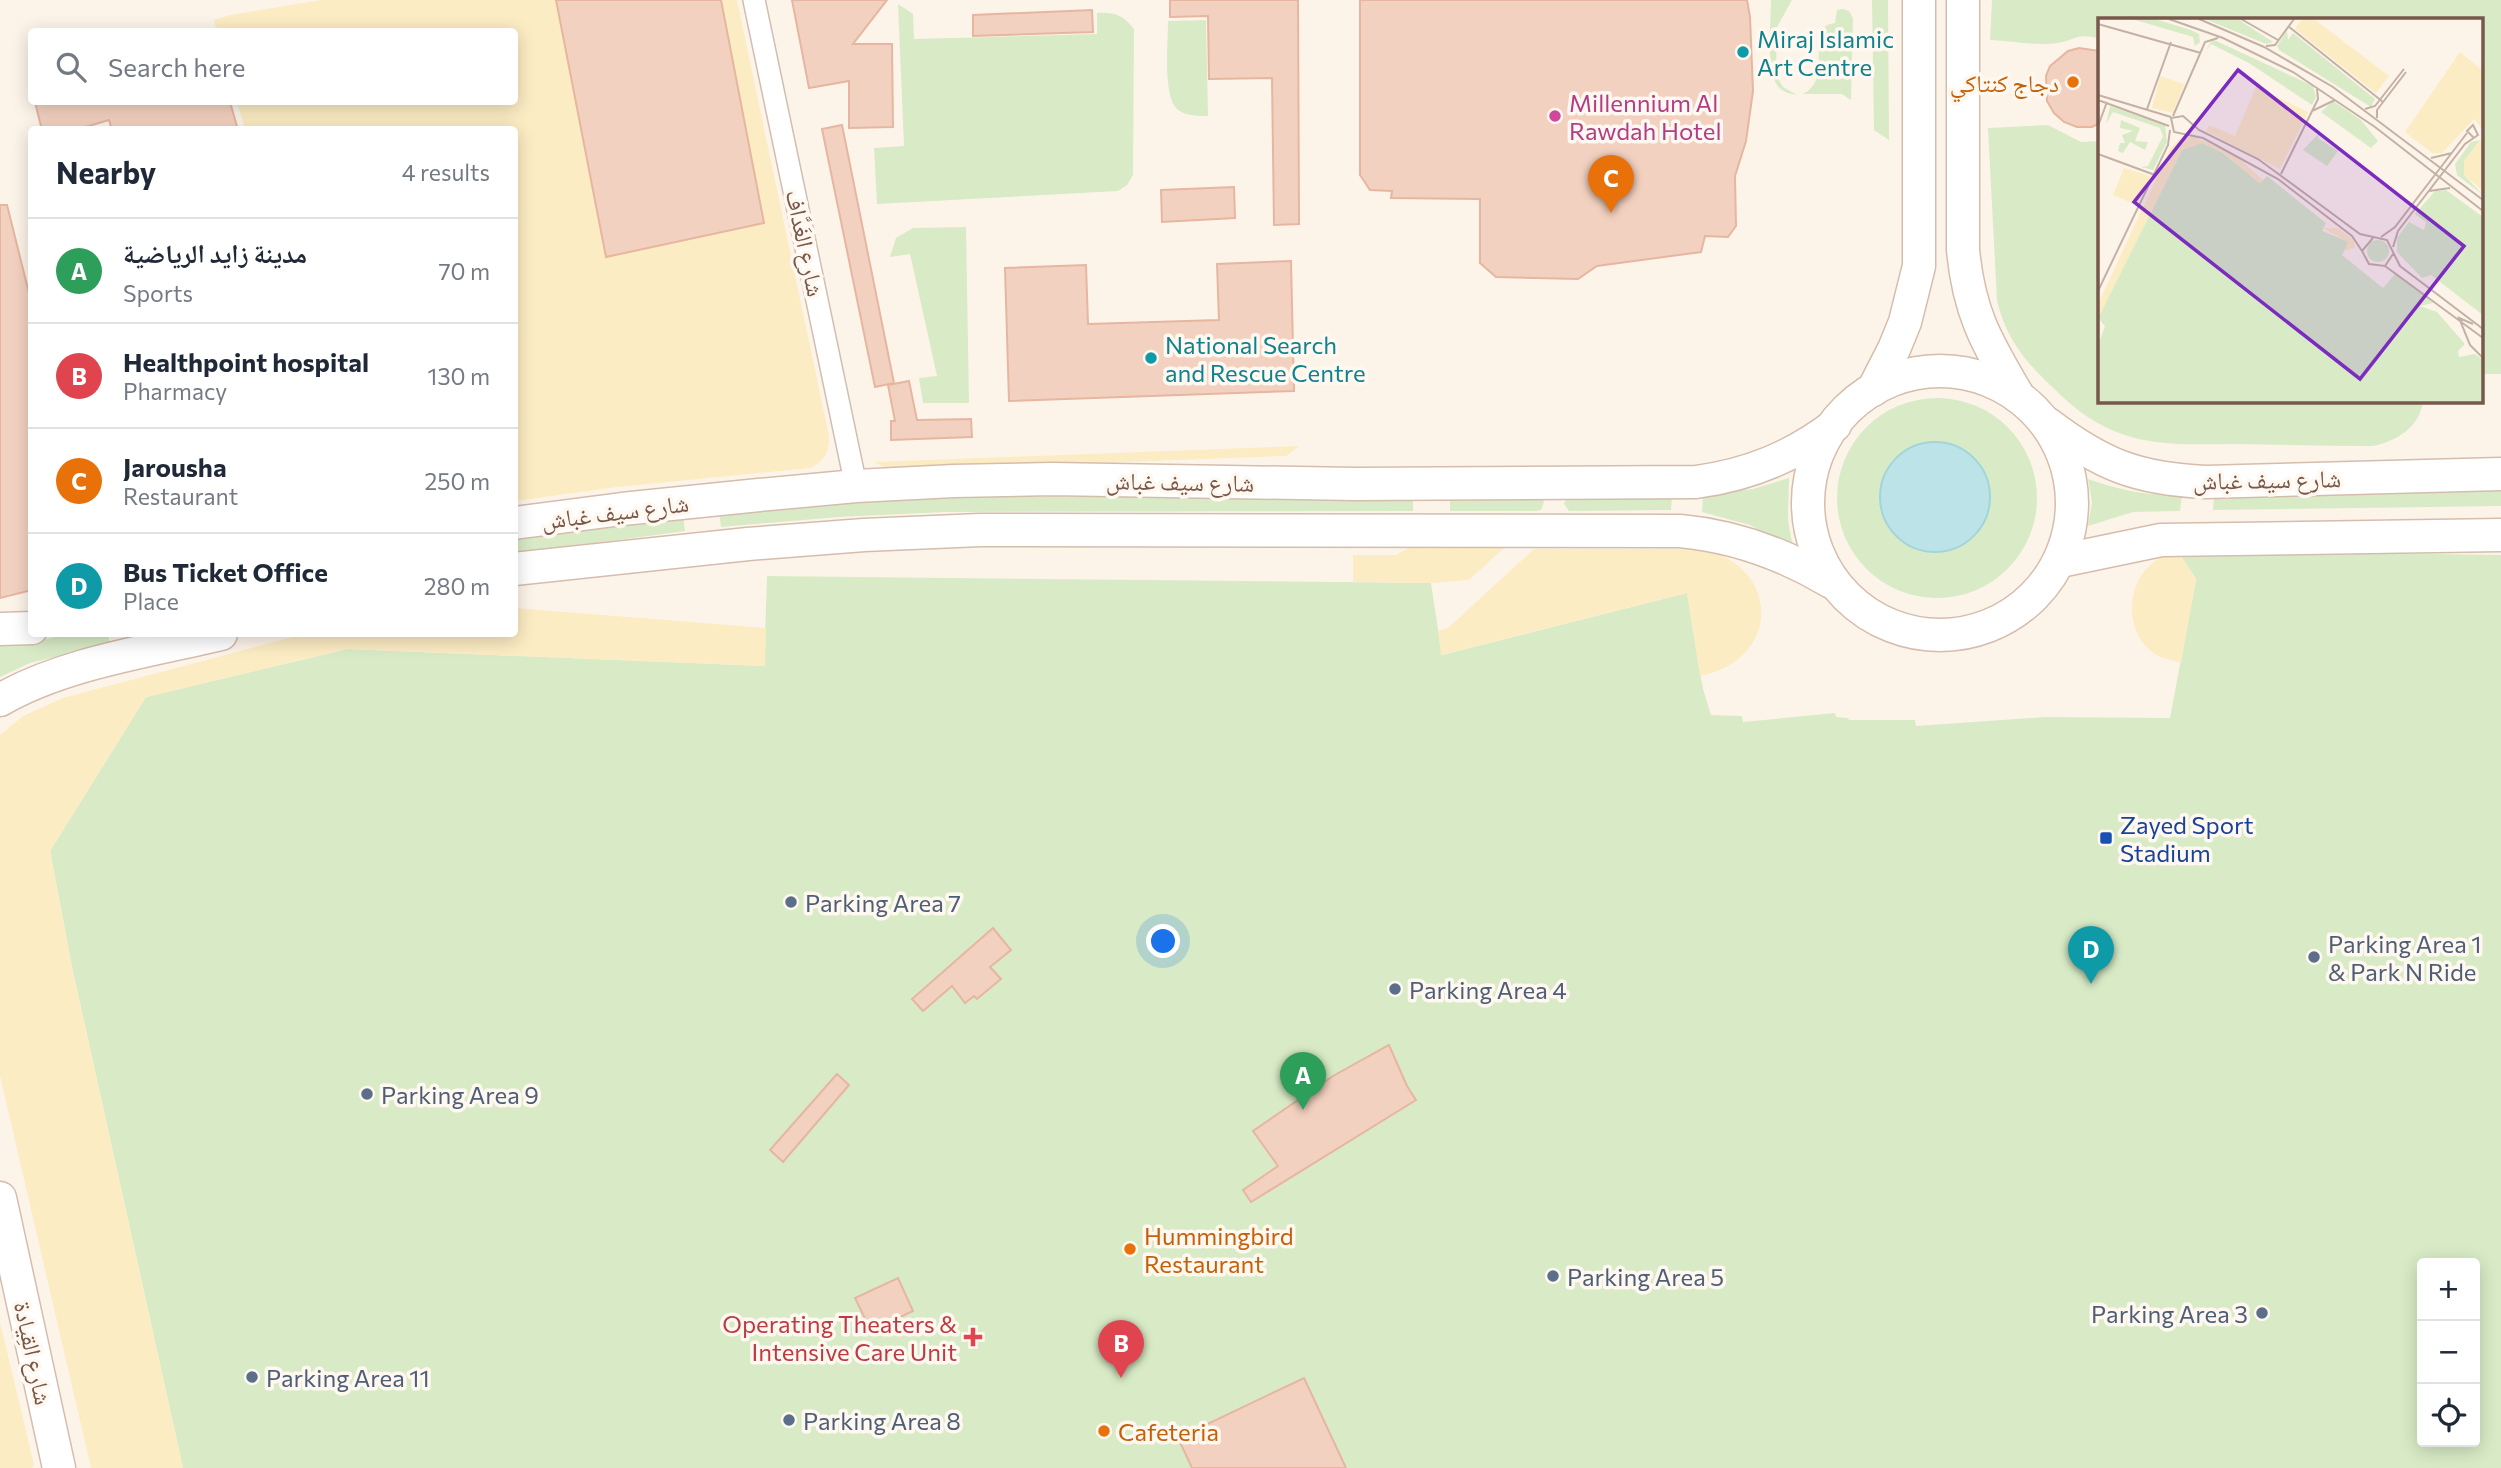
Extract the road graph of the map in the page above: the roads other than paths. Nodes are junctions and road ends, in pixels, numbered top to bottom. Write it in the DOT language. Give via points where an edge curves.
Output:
graph roads {
  1 [pos="754,0"];
  2 [pos="1919,0"];
  3 [pos="1963,0"];
  4 [pos="1873,390"];
  5 [pos="2017,394"];
  6 [pos="1835,425"];
  7 [pos="2048,425"];
  8 [pos="2501,474"];
  9 [pos="1531,483"];
  10 [pos="856,486"];
  11 [pos="518,522"];
  12 [pos="1538,531"];
  13 [pos="2501,535"];
  14 [pos="2060,561"];
  15 [pos="518,569"];
  16 [pos="1831,582"];
  17 [pos="28,628"];
  18 [pos="0,629"];
  19 [pos="209,637"];
  20 [pos="0,699"];
  21 [pos="0,1198"];
  22 [pos="58,1468"];
  1 -- 10 [label="street, شارع الغَدَّاف"];
  2 -- 4 [label="street" via="1919,266 1905,322"];
  3 -- 5 [label="street" via="1966,284 1987,343"];
  4 -- 5 [label="street" via="1913,373 1935,371 1978,376"];
  4 -- 6 [label="street" via="1858,399"];
  5 -- 7 [label="street"];
  6 -- 9 [label="street, شارع سيف غباش" via="1770,464 1721,479"];
  6 -- 16 [label="street" via="1822,445 1808,491 1812,539"];
  7 -- 8 [label="street, شارع سيف غباش" via="2105,462 2172,481"];
  7 -- 14 [label="street" via="2070,488 2068,532"];
  9 -- 10 [label="street, شارع سيف غباش" via="1052,479"];
  9 -- 12 [label="street" via="1549,495 1554,506"];
  10 -- 11 [label="street, شارع سيف غباش"];
  12 -- 15 [label="street, شارع سيف غباش" via="933,532 748,544"];
  12 -- 16 [label="street, شارع سيف غباش" via="1680,531 1715,536 1773,552"];
  13 -- 14 [label="street" via="2161,540"];
  14 -- 16 [label="street" via="2039,590 2013,614 1969,632 1945,635 1898,629 1876,620 1856,608"];
  17 -- 18 [label="street"];
  19 -- 20 [label="street" via="65,672"];
  21 -- 22 [label="street, شارع القِيادة"];
}
